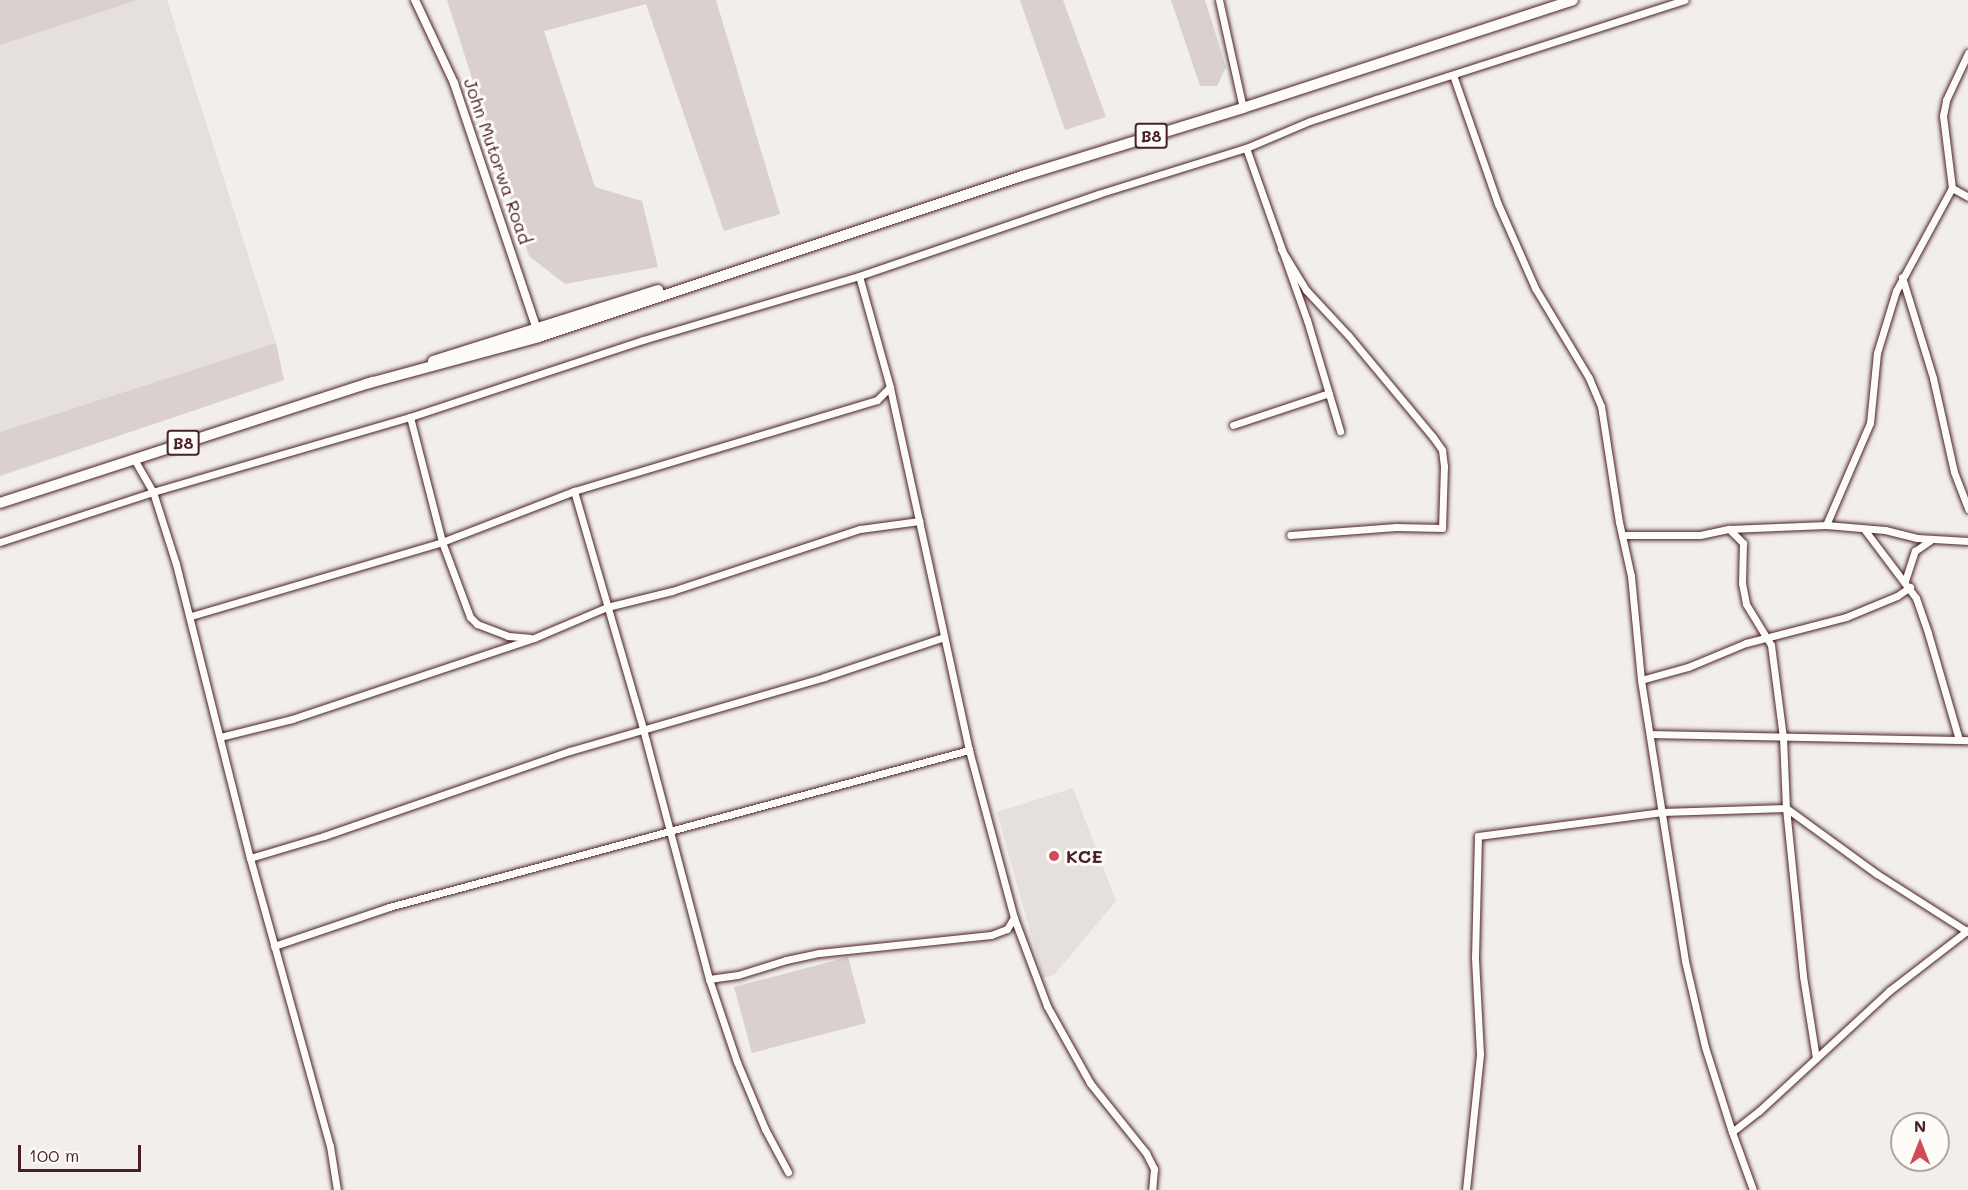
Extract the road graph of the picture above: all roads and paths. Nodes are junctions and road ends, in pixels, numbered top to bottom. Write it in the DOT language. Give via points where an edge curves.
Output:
graph roads {
  1 [pos="416,0"];
  2 [pos="1219,0"];
  3 [pos="1573,0"];
  4 [pos="1685,0"];
  5 [pos="1968,53"];
  6 [pos="1453,75"];
  7 [pos="1243,108"];
  8 [pos="1246,148"];
  9 [pos="1952,188"];
  10 [pos="1968,197"];
  11 [pos="1281,249"];
  12 [pos="859,276"];
  13 [pos="1902,278"];
  14 [pos="538,332"];
  15 [pos="890,387"];
  16 [pos="1329,393"];
  17 [pos="410,417"];
  18 [pos="1233,425"];
  19 [pos="1340,431"];
  20 [pos="134,459"];
  21 [pos="574,491"];
  22 [pos="153,492"];
  23 [pos="0,502"];
  24 [pos="1968,509"];
  25 [pos="920,521"];
  26 [pos="1826,525"];
  27 [pos="1729,529"];
  28 [pos="1864,529"];
  29 [pos="1290,535"];
  30 [pos="1622,535"];
  31 [pos="1932,539"];
  32 [pos="1968,541"];
  33 [pos="0,542"];
  34 [pos="442,542"];
  35 [pos="1907,584"];
  36 [pos="607,607"];
  37 [pos="190,616"];
  38 [pos="944,637"];
  39 [pos="1769,637"];
  40 [pos="534,638"];
  41 [pos="1641,680"];
  42 [pos="643,729"];
  43 [pos="1651,734"];
  44 [pos="219,736"];
  45 [pos="1783,737"];
  46 [pos="1959,740"];
  47 [pos="1968,740"];
  48 [pos="969,750"];
  49 [pos="1786,808"];
  50 [pos="1662,812"];
  51 [pos="670,832"];
  52 [pos="250,858"];
  53 [pos="1014,918"];
  54 [pos="1968,931"];
  55 [pos="274,946"];
  56 [pos="709,979"];
  57 [pos="1816,1058"];
  58 [pos="1732,1132"];
  59 [pos="788,1172"];
  60 [pos="337,1190"];
  61 [pos="1152,1190"];
  62 [pos="1466,1190"];
  63 [pos="1753,1190"];
  1 -- 14 [label="street, John Mutorwa Road" via="454,83"];
  2 -- 7 [label="street"];
  3 -- 7 [label="highway, B8"];
  4 -- 6 [label="street"];
  5 -- 9 [label="street" via="1942,116"];
  6 -- 8 [label="street" via="1310,121"];
  6 -- 30 [label="street" via="1498,204 1535,288 1589,378 1601,406"];
  7 -- 14 [label="highway, B8"];
  8 -- 11 [label="street"];
  8 -- 12 [label="street"];
  9 -- 10 [label="street"];
  9 -- 13 [label="street"];
  11 -- 16 [label="street"];
  11 -- 29 [label="street" via="1306,290 1442,450 1444,466 1442,528 1396,527"];
  12 -- 15 [label="street"];
  12 -- 17 [label="street" via="643,340"];
  13 -- 24 [label="street" via="1933,378 1954,472"];
  13 -- 26 [label="street" via="1877,353 1870,423"];
  14 -- 20 [label="highway, B8"];
  15 -- 21 [label="street" via="877,400"];
  15 -- 25 [label="street"];
  16 -- 18 [label="street"];
  16 -- 19 [label="street"];
  17 -- 22 [label="street"];
  17 -- 34 [label="street"];
  20 -- 22 [label="street"];
  20 -- 23 [label="highway, B8"];
  21 -- 34 [label="street"];
  21 -- 36 [label="street"];
  22 -- 33 [label="street"];
  22 -- 37 [label="street"];
  25 -- 36 [label="street" via="860,529 672,591"];
  25 -- 38 [label="street"];
  26 -- 27 [label="street"];
  26 -- 28 [label="street"];
  27 -- 30 [label="street" via="1700,535"];
  27 -- 39 [label="street" via="1743,543 1746,604"];
  28 -- 31 [label="street"];
  28 -- 35 [label="street"];
  30 -- 41 [label="street" via="1631,576"];
  31 -- 32 [label="street"];
  31 -- 35 [label="street" via="1915,551"];
  34 -- 37 [label="street"];
  34 -- 40 [label="street" via="470,617 477,624 508,636"];
  35 -- 39 [label="street" via="1897,596 1846,617"];
  35 -- 46 [label="street" via="1928,633"];
  36 -- 40 [label="street"];
  36 -- 42 [label="street"];
  37 -- 44 [label="street"];
  38 -- 42 [label="street"];
  38 -- 48 [label="street"];
  39 -- 41 [label="street"];
  39 -- 45 [label="street"];
  40 -- 44 [label="street" via="292,718"];
  41 -- 43 [label="street"];
  42 -- 51 [label="street"];
  42 -- 52 [label="street"];
  43 -- 45 [label="street"];
  43 -- 50 [label="street"];
  44 -- 52 [label="street"];
  45 -- 46 [label="street"];
  45 -- 49 [label="street"];
  46 -- 47 [label="street"];
  48 -- 51 [label="street"];
  48 -- 53 [label="street"];
  49 -- 50 [label="street"];
  49 -- 54 [label="street" via="1877,874"];
  49 -- 57 [label="street" via="1803,976"];
  50 -- 58 [label="street" via="1685,962"];
  50 -- 62 [label="street" via="1478,836 1475,958 1480,1054"];
  51 -- 55 [label="street" via="389,907"];
  51 -- 56 [label="street"];
  52 -- 55 [label="street"];
  53 -- 56 [label="street" via="1007,929 991,935 819,953"];
  53 -- 61 [label="street" via="1047,1006 1090,1083 1146,1153 1154,1169"];
  54 -- 57 [label="street" via="1889,991"];
  55 -- 60 [label="street" via="330,1146"];
  56 -- 59 [label="street" via="737,1062"];
  57 -- 58 [label="street"];
  58 -- 63 [label="street"];
}
